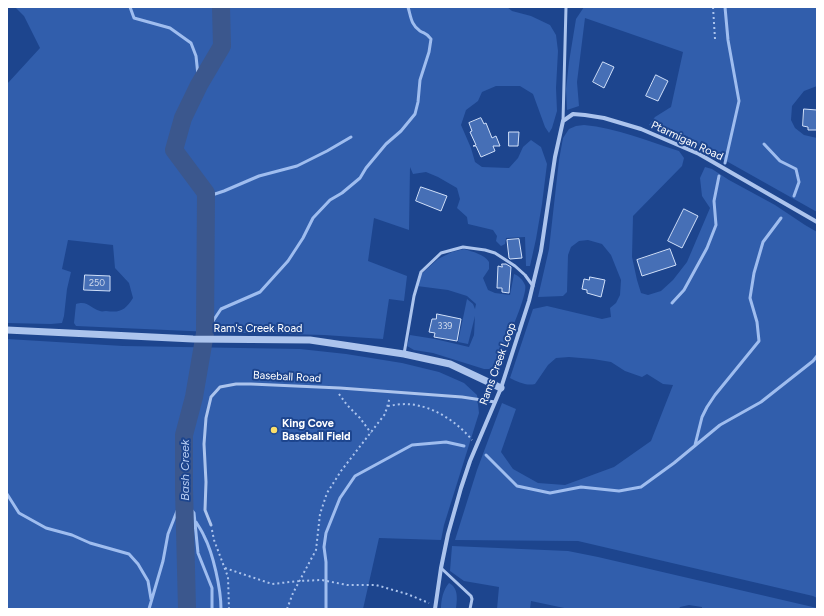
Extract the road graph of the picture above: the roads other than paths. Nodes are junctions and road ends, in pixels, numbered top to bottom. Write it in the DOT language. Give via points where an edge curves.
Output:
graph roads {
  1 [pos="566,7"];
  2 [pos="563,121"];
  3 [pos="817,222"];
  4 [pos="533,286"];
  5 [pos="7,330"];
  6 [pos="404,354"];
  7 [pos="501,388"];
  8 [pos="495,402"];
  9 [pos="211,525"];
  10 [pos="441,568"];
  11 [pos="436,607"];
  12 [pos="470,609"];
  1 -- 2 [label="lane"];
  2 -- 3 [label="street, Ptarmigan Road" via="573,114 585,115 641,129 699,154"];
  2 -- 4 [label="street, Rams Creek Loop"];
  4 -- 6 [label="lane" via="515,266 490,251 463,247 441,253 421,272"];
  4 -- 7 [label="street, Rams Creek Loop"];
  5 -- 6 [label="street, Ram's Creek Road" via="217,340 310,340"];
  6 -- 7 [label="street, Ram's Creek Road" via="450,364"];
  7 -- 8 [label="street, Rams Creek Loop"];
  8 -- 9 [label="lane, Baseball Road" via="462,397 332,388 251,384 220,387 211,397 204,444 205,510"];
  8 -- 10 [label="street, Rams Creek Loop" via="461,488"];
  10 -- 11 [label="street, Rams Creek Loop"];
  10 -- 12 [label="lane" via="471,596"];
}
